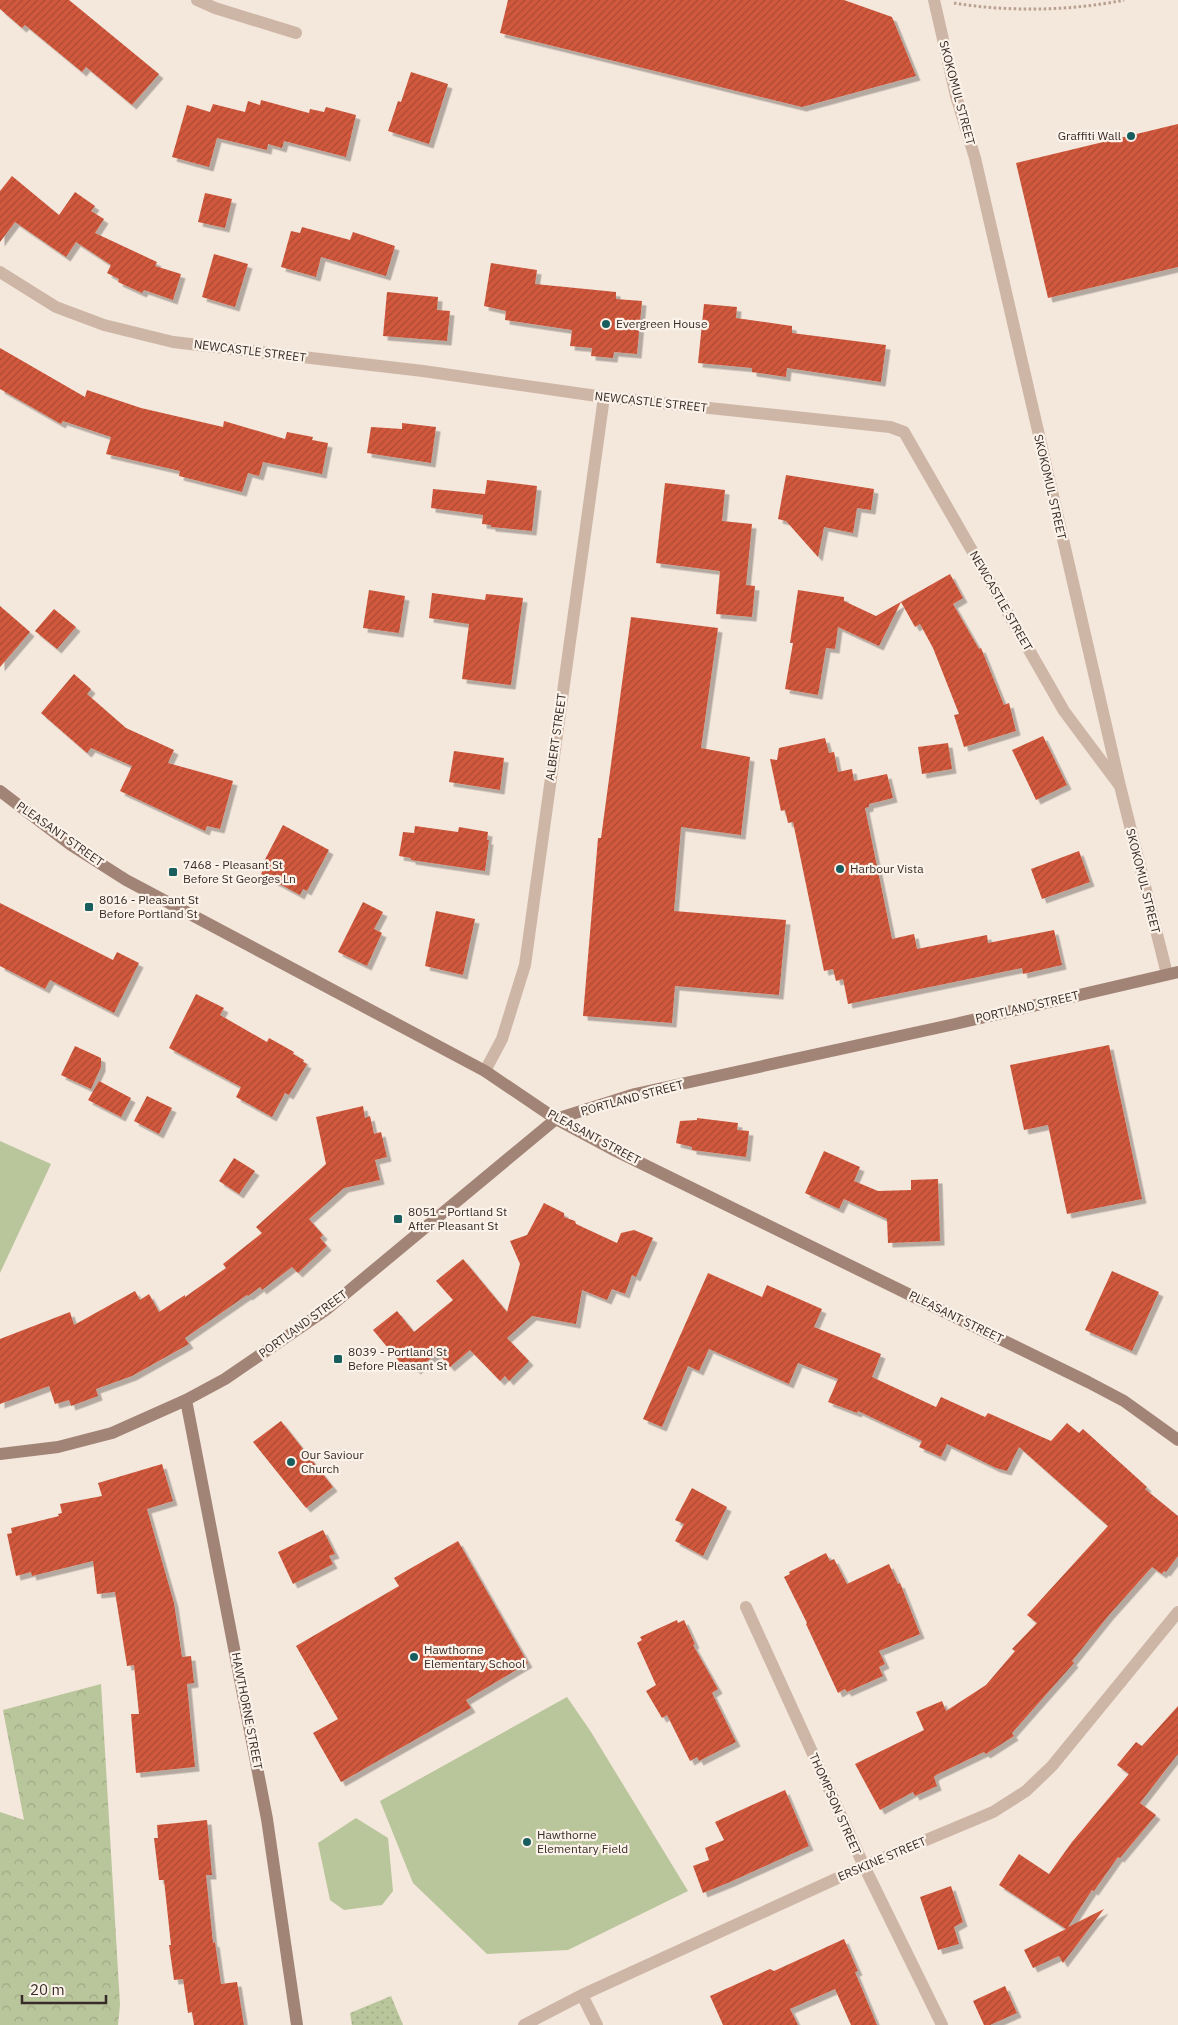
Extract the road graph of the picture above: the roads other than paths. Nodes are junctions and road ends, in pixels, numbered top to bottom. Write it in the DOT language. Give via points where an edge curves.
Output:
graph roads {
  1 [pos="197,0"];
  2 [pos="934,0"];
  3 [pos="296,33"];
  4 [pos="0,272"];
  5 [pos="604,397"];
  6 [pos="1120,786"];
  7 [pos="0,790"];
  8 [pos="1172,973"];
  9 [pos="485,1071"];
  10 [pos="556,1119"];
  11 [pos="186,1400"];
  12 [pos="1178,1440"];
  13 [pos="0,1454"];
  14 [pos="746,1607"];
  15 [pos="1178,1612"];
  16 [pos="864,1866"];
  17 [pos="582,1995"];
  18 [pos="297,2025"];
  19 [pos="524,2025"];
  20 [pos="597,2025"];
  21 [pos="942,2025"];
  1 -- 3 [label="street"];
  2 -- 6 [label="street, SKOKOMUL STREET" via="956,96 975,158"];
  4 -- 5 [label="street, NEWCASTLE STREET" via="56,307 104,325 173,342 422,371"];
  5 -- 6 [label="street, NEWCASTLE STREET" via="890,427 904,432 1064,711"];
  5 -- 9 [label="street, ALBERT STREET" via="525,965 502,1039"];
  6 -- 8 [label="street, SKOKOMUL STREET"];
  7 -- 9 [label="main road, PLEASANT STREET" via="71,846 126,880"];
  8 -- 10 [label="main road, PORTLAND STREET" via="635,1094"];
  9 -- 10 [label="main road, PLEASANT STREET"];
  10 -- 11 [label="main road, PORTLAND STREET" via="327,1309 225,1379"];
  10 -- 12 [label="main road, PLEASANT STREET" via="1088,1382 1124,1401"];
  11 -- 13 [label="main road, PORTLAND STREET" via="112,1433 58,1447"];
  11 -- 18 [label="main road, HAWTHORNE STREET" via="267,1819"];
  14 -- 16 [label="street, THOMPSON STREET"];
  15 -- 16 [label="street, ERSKINE STREET" via="1052,1766 1026,1791 993,1812"];
  16 -- 17 [label="street, ERSKINE STREET"];
  16 -- 21 [label="street, THOMPSON STREET"];
  17 -- 19 [label="street, ERSKINE STREET"];
  17 -- 20 [label="street"];
}
